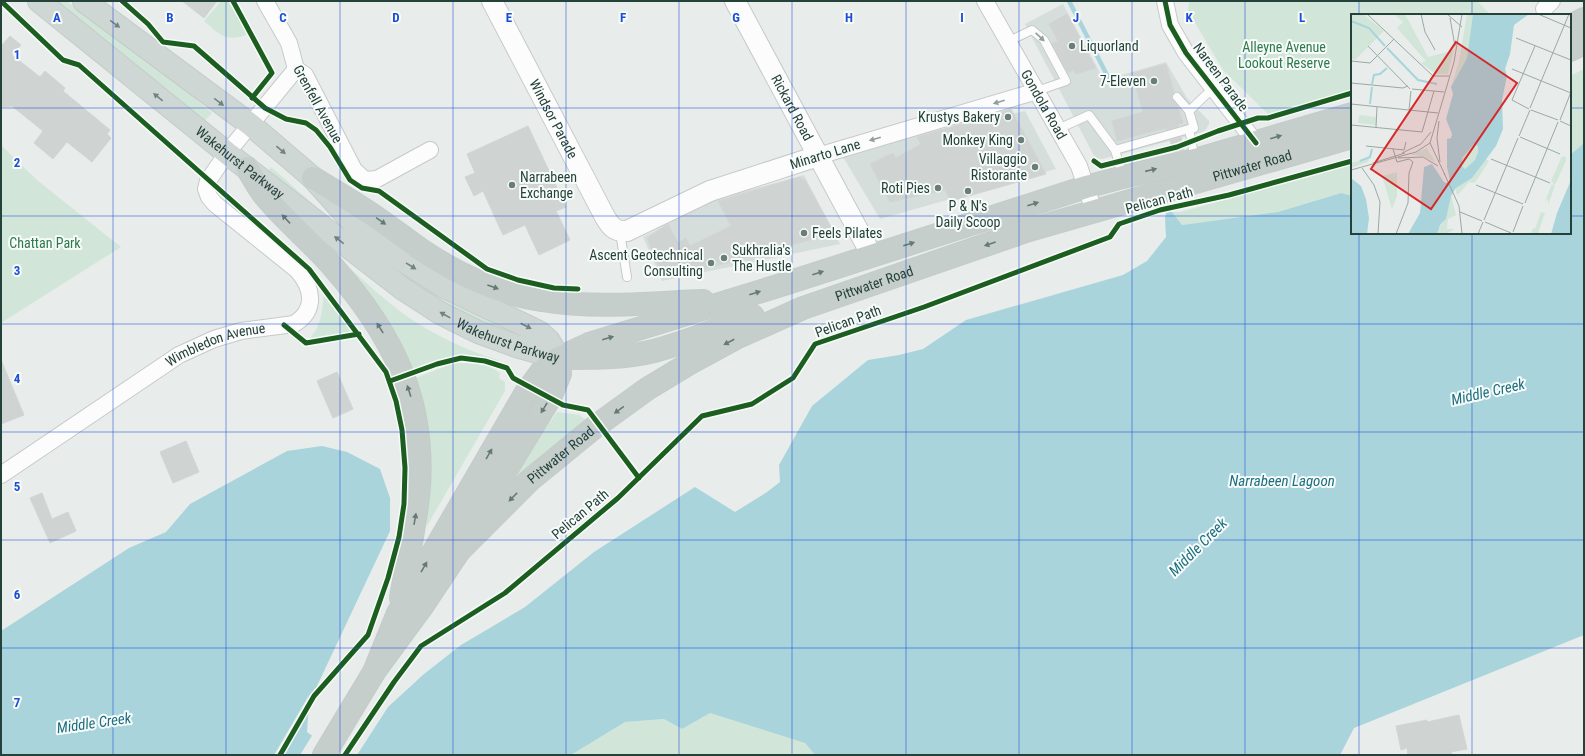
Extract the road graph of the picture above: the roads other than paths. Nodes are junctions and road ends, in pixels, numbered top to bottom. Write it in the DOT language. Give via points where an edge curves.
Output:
graph roads {
  1 [pos="39,1"];
  2 [pos="84,1"];
  3 [pos="265,1"];
  4 [pos="492,1"];
  5 [pos="735,1"];
  6 [pos="985,1"];
  7 [pos="1164,1"];
  8 [pos="1584,19"];
  9 [pos="1571,26"];
  10 [pos="1007,42"];
  11 [pos="1584,43"];
  12 [pos="1571,50"];
  13 [pos="296,69"];
  14 [pos="1213,88"];
  15 [pos="1037,91"];
  16 [pos="1177,97"];
  17 [pos="1189,110"];
  18 [pos="1351,114"];
  19 [pos="251,125"];
  20 [pos="1058,129"];
  21 [pos="1189,129"];
  22 [pos="1351,138"];
  23 [pos="1256,143"];
  24 [pos="430,150"];
  25 [pos="1115,150"];
  26 [pos="227,153"];
  27 [pos="818,156"];
  28 [pos="1195,160"];
  29 [pos="247,168"];
  30 [pos="1122,177"];
  31 [pos="313,178"];
  32 [pos="1086,187"];
  33 [pos="1094,211"];
  34 [pos="620,232"];
  35 [pos="872,256"];
  36 [pos="627,277"];
  37 [pos="729,300"];
  38 [pos="803,308"];
  39 [pos="559,358"];
  40 [pos="1,475"];
  41 [pos="459,551"];
  42 [pos="398,613"];
  43 [pos="374,672"];
  44 [pos="329,747"];
  26 -- 1 [label="main road, Wakehurst Parkway, one-way"];
  2 -- 19 [label="main road, Wakehurst Parkway, one-way"];
  3 -- 13 [label="street, Grenfell Avenue" via="289,43"];
  4 -- 34 [label="street, Windsor Parade" via="605,218 614,230"];
  5 -- 27 [label="street, Rickard Road"];
  6 -- 10 [label="street, Gondola Road"];
  7 -- 14 [label="street, Nareen Parade" via="1170,25"];
  8 -- 9 [label="highway"];
  10 -- 15 [label="street, Gondola Road"];
  10 -- 15 [label="lane, one-way" via="1032,30 1044,40 1066,81"];
  11 -- 12 [label="highway"];
  13 -- 19 [label="street, Wimbledon Avenue"];
  13 -- 24 [label="street, Grenfell Avenue" via="305,74 354,170 365,180 377,179"];
  14 -- 17 [label="lane"];
  14 -- 23 [label="street, Nareen Parade"];
  15 -- 20 [label="street, Gondola Road"];
  15 -- 27 [label="street, Minarto Lane, one-way"];
  16 -- 17 [label="lane"];
  17 -- 21 [label="lane" via="1194,128"];
  23 -- 18 [label="highway, Pittwater Road, one-way"];
  19 -- 26 [label="street, Wimbledon Avenue"];
  19 -- 31 [label="main road, Wakehurst Parkway, one-way"];
  20 -- 25 [label="lane" via="1089,115"];
  20 -- 32 [label="street, Gondola Road" via="1079,166"];
  21 -- 25 [label="lane"];
  21 -- 28 [label="lane"];
  22 -- 33 [label="highway, Pittwater Road"];
  23 -- 28 [label="highway, Pittwater Road"];
  25 -- 30 [label="lane"];
  26 -- 29 [label="main road, Wakehurst Parkway"];
  26 -- 40 [label="street, Wimbledon Avenue" via="208,181 206,189 209,197 303,276 310,296 307,313 294,324 241,331 214,338 179,355"];
  27 -- 34 [label="street, Minarto Lane" via="710,190 626,232"];
  27 -- 35 [label="street, Rickard Road"];
  30 -- 28 [label="highway, Pittwater Road, one-way"];
  39 -- 29 [label="main road, Wakehurst Parkway, one-way" via="478,332 440,313 403,290"];
  42 -- 29 [label="highway, one-way" via="419,487 420,450 411,396 387,340 371,314 328,260 264,195"];
  30 -- 32 [label="highway, Pittwater Road"];
  31 -- 37 [label="highway, one-way" via="445,265 473,280 505,291 541,300 599,305"];
  31 -- 39 [label="main road, Wakehurst Parkway, one-way" via="357,227 400,259 443,286 539,332 549,341"];
  32 -- 33 [label="street, Gondola Road"];
  35 -- 32 [label="highway, Pittwater Road, one-way"];
  33 -- 38 [label="highway, Pittwater Road, one-way"];
  34 -- 36 [label="lane"];
  37 -- 35 [label="highway, Pittwater Road, one-way"];
  39 -- 37 [label="highway, Pittwater Road, one-way" via="590,344"];
  38 -- 39 [label="highway" via="759,314 654,351 623,356"];
  38 -- 41 [label="highway, Pittwater Road, one-way" via="738,337 647,389 596,426 535,476"];
  39 -- 41 [label="highway, Pittwater Road, one-way" via="560,374 552,394"];
  42 -- 39 [label="highway, Pittwater Road, one-way" via="525,394 542,371"];
  41 -- 43 [label="highway, Pittwater Road"];
  42 -- 43 [label="highway, Pittwater Road"];
  43 -- 44 [label="highway, Pittwater Road"];
}
